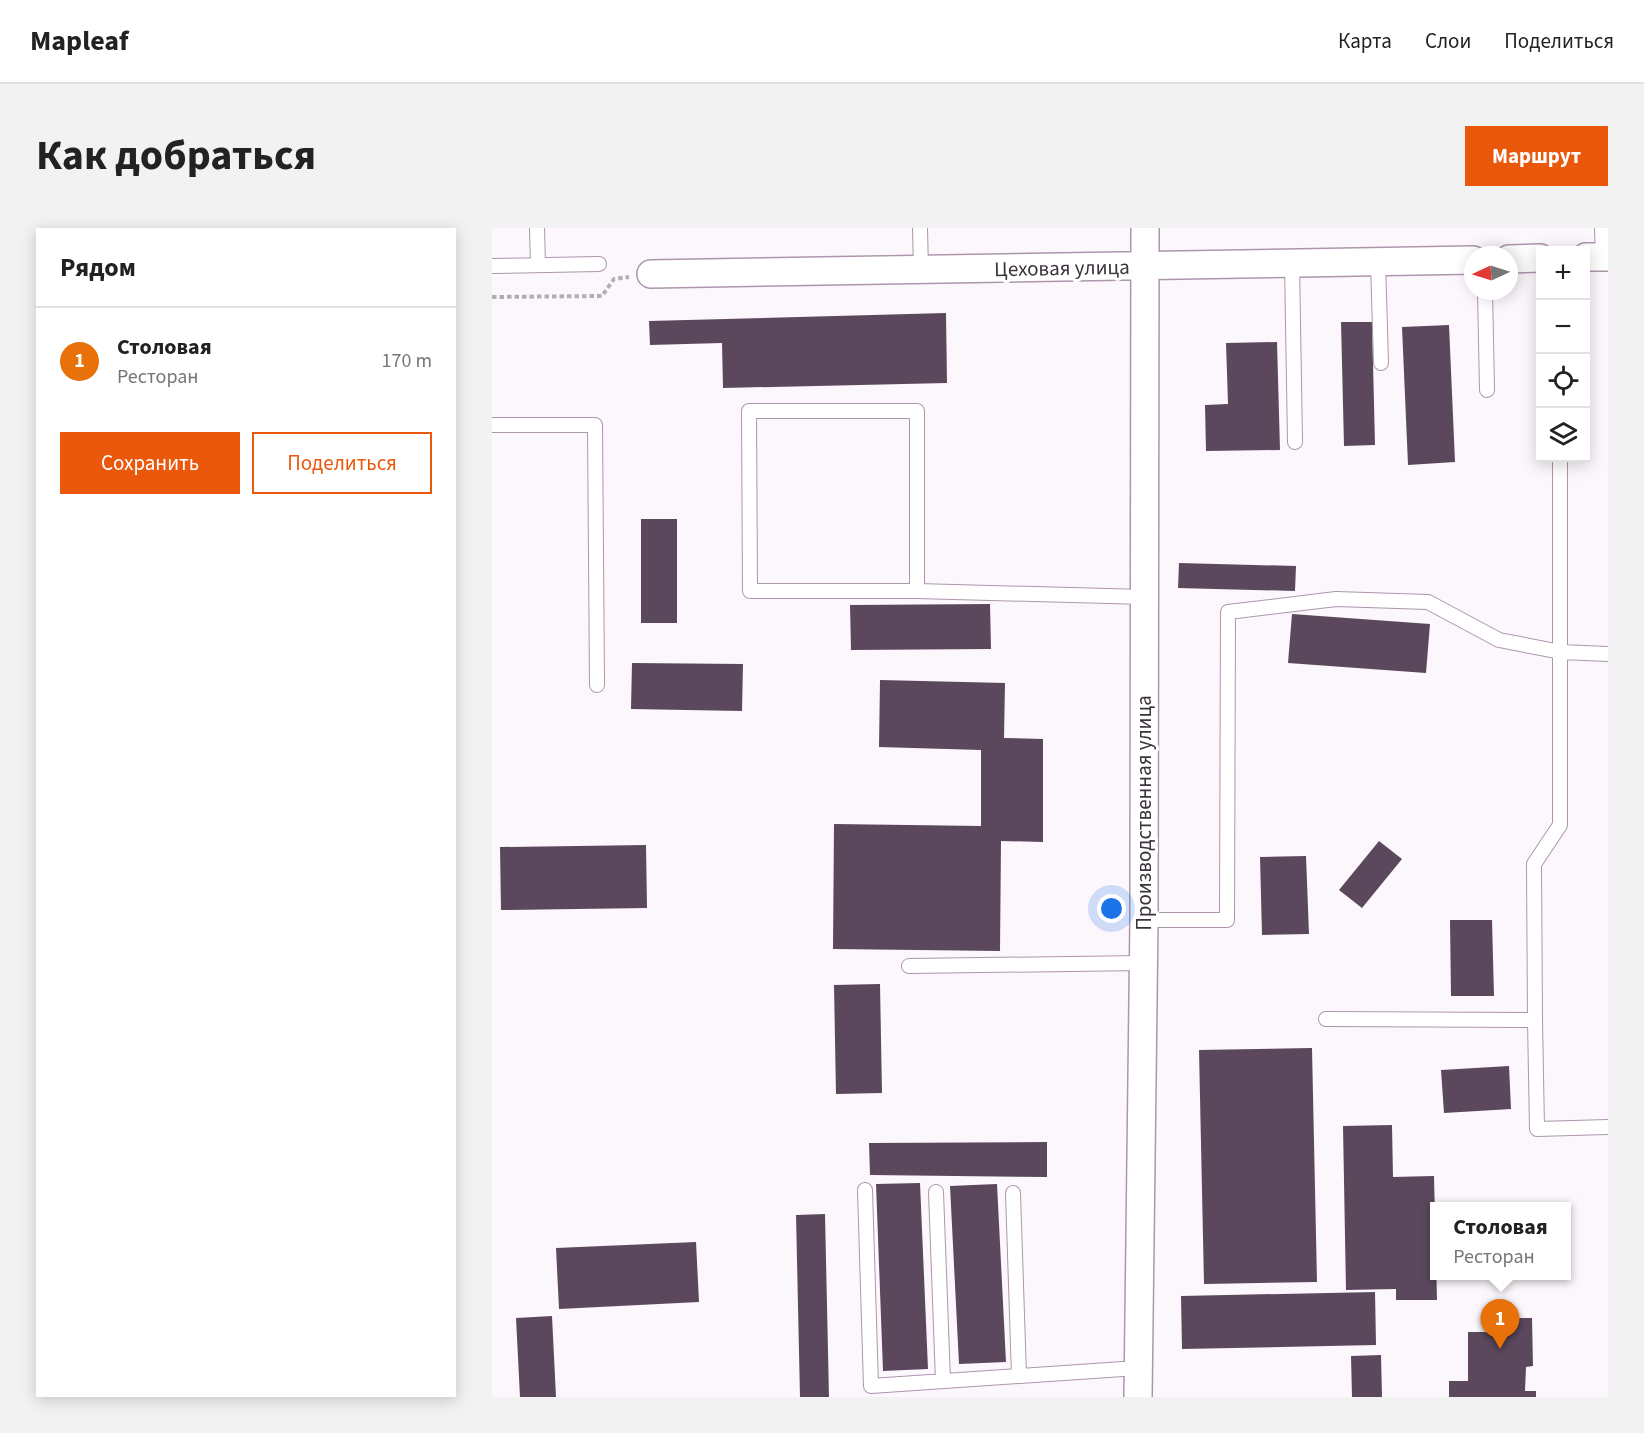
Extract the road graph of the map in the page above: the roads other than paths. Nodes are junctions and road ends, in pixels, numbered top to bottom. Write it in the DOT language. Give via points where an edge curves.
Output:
graph roads {
  1 [pos="537,228"];
  2 [pos="920,228"];
  3 [pos="1145,228"];
  4 [pos="1602,228"];
  5 [pos="1599,257"];
  6 [pos="1536,258"];
  7 [pos="1518,259"];
  8 [pos="1464,260"];
  9 [pos="1378,261"];
  10 [pos="1292,263"];
  11 [pos="599,264"];
  12 [pos="538,265"];
  13 [pos="492,266"];
  14 [pos="1146,266"];
  15 [pos="921,270"];
  16 [pos="651,274"];
  17 [pos="1485,300"];
  18 [pos="1381,363"];
  19 [pos="1487,390"];
  20 [pos="492,424"];
  21 [pos="1295,442"];
  22 [pos="1560,462"];
  23 [pos="917,591"];
  24 [pos="1145,597"];
  25 [pos="1561,652"];
  26 [pos="1608,654"];
  27 [pos="597,685"];
  28 [pos="1144,920"];
  29 [pos="1143,963"];
  30 [pos="909,966"];
  31 [pos="1326,1019"];
  32 [pos="1535,1020"];
  33 [pos="1608,1127"];
  34 [pos="865,1190"];
  35 [pos="936,1192"];
  36 [pos="1013,1193"];
  37 [pos="1138,1368"];
  38 [pos="1019,1376"];
  39 [pos="943,1381"];
  40 [pos="1138,1397"];
  1 -- 12 [label="lane"];
  2 -- 15 [label="lane"];
  3 -- 14 [label="street, Производственная улица"];
  4 -- 5 [label="lane"];
  6 -- 7 [label="street"];
  8 -- 9 [label="street, Цеховая улица"];
  9 -- 10 [label="street, Цеховая улица"];
  9 -- 18 [label="lane"];
  10 -- 14 [label="street, Цеховая улица"];
  10 -- 21 [label="lane"];
  11 -- 12 [label="lane"];
  12 -- 13 [label="lane"];
  14 -- 15 [label="street, Цеховая улица"];
  14 -- 24 [label="street, Производственная улица"];
  15 -- 16 [label="street, Цеховая улица"];
  17 -- 19 [label="lane"];
  20 -- 27 [label="lane" via="595,426"];
  22 -- 25 [label="lane"];
  23 -- 23 [label="lane" via="750,591 749,411 917,411"];
  23 -- 24 [label="lane"];
  24 -- 28 [label="street, Производственная улица"];
  25 -- 26 [label="lane"];
  25 -- 28 [label="lane" via="1499,640 1428,602 1336,599 1228,612 1227,920"];
  25 -- 32 [label="lane" via="1560,825 1534,864"];
  28 -- 29 [label="street, Производственная улица"];
  29 -- 30 [label="lane"];
  29 -- 37 [label="street, Производственная улица"];
  31 -- 32 [label="lane"];
  32 -- 33 [label="lane" via="1537,1129"];
  34 -- 39 [label="lane" via="871,1386"];
  35 -- 39 [label="lane"];
  36 -- 38 [label="lane"];
  37 -- 38 [label="lane"];
  37 -- 40 [label="street, Производственная улица"];
  38 -- 39 [label="lane"];
}
